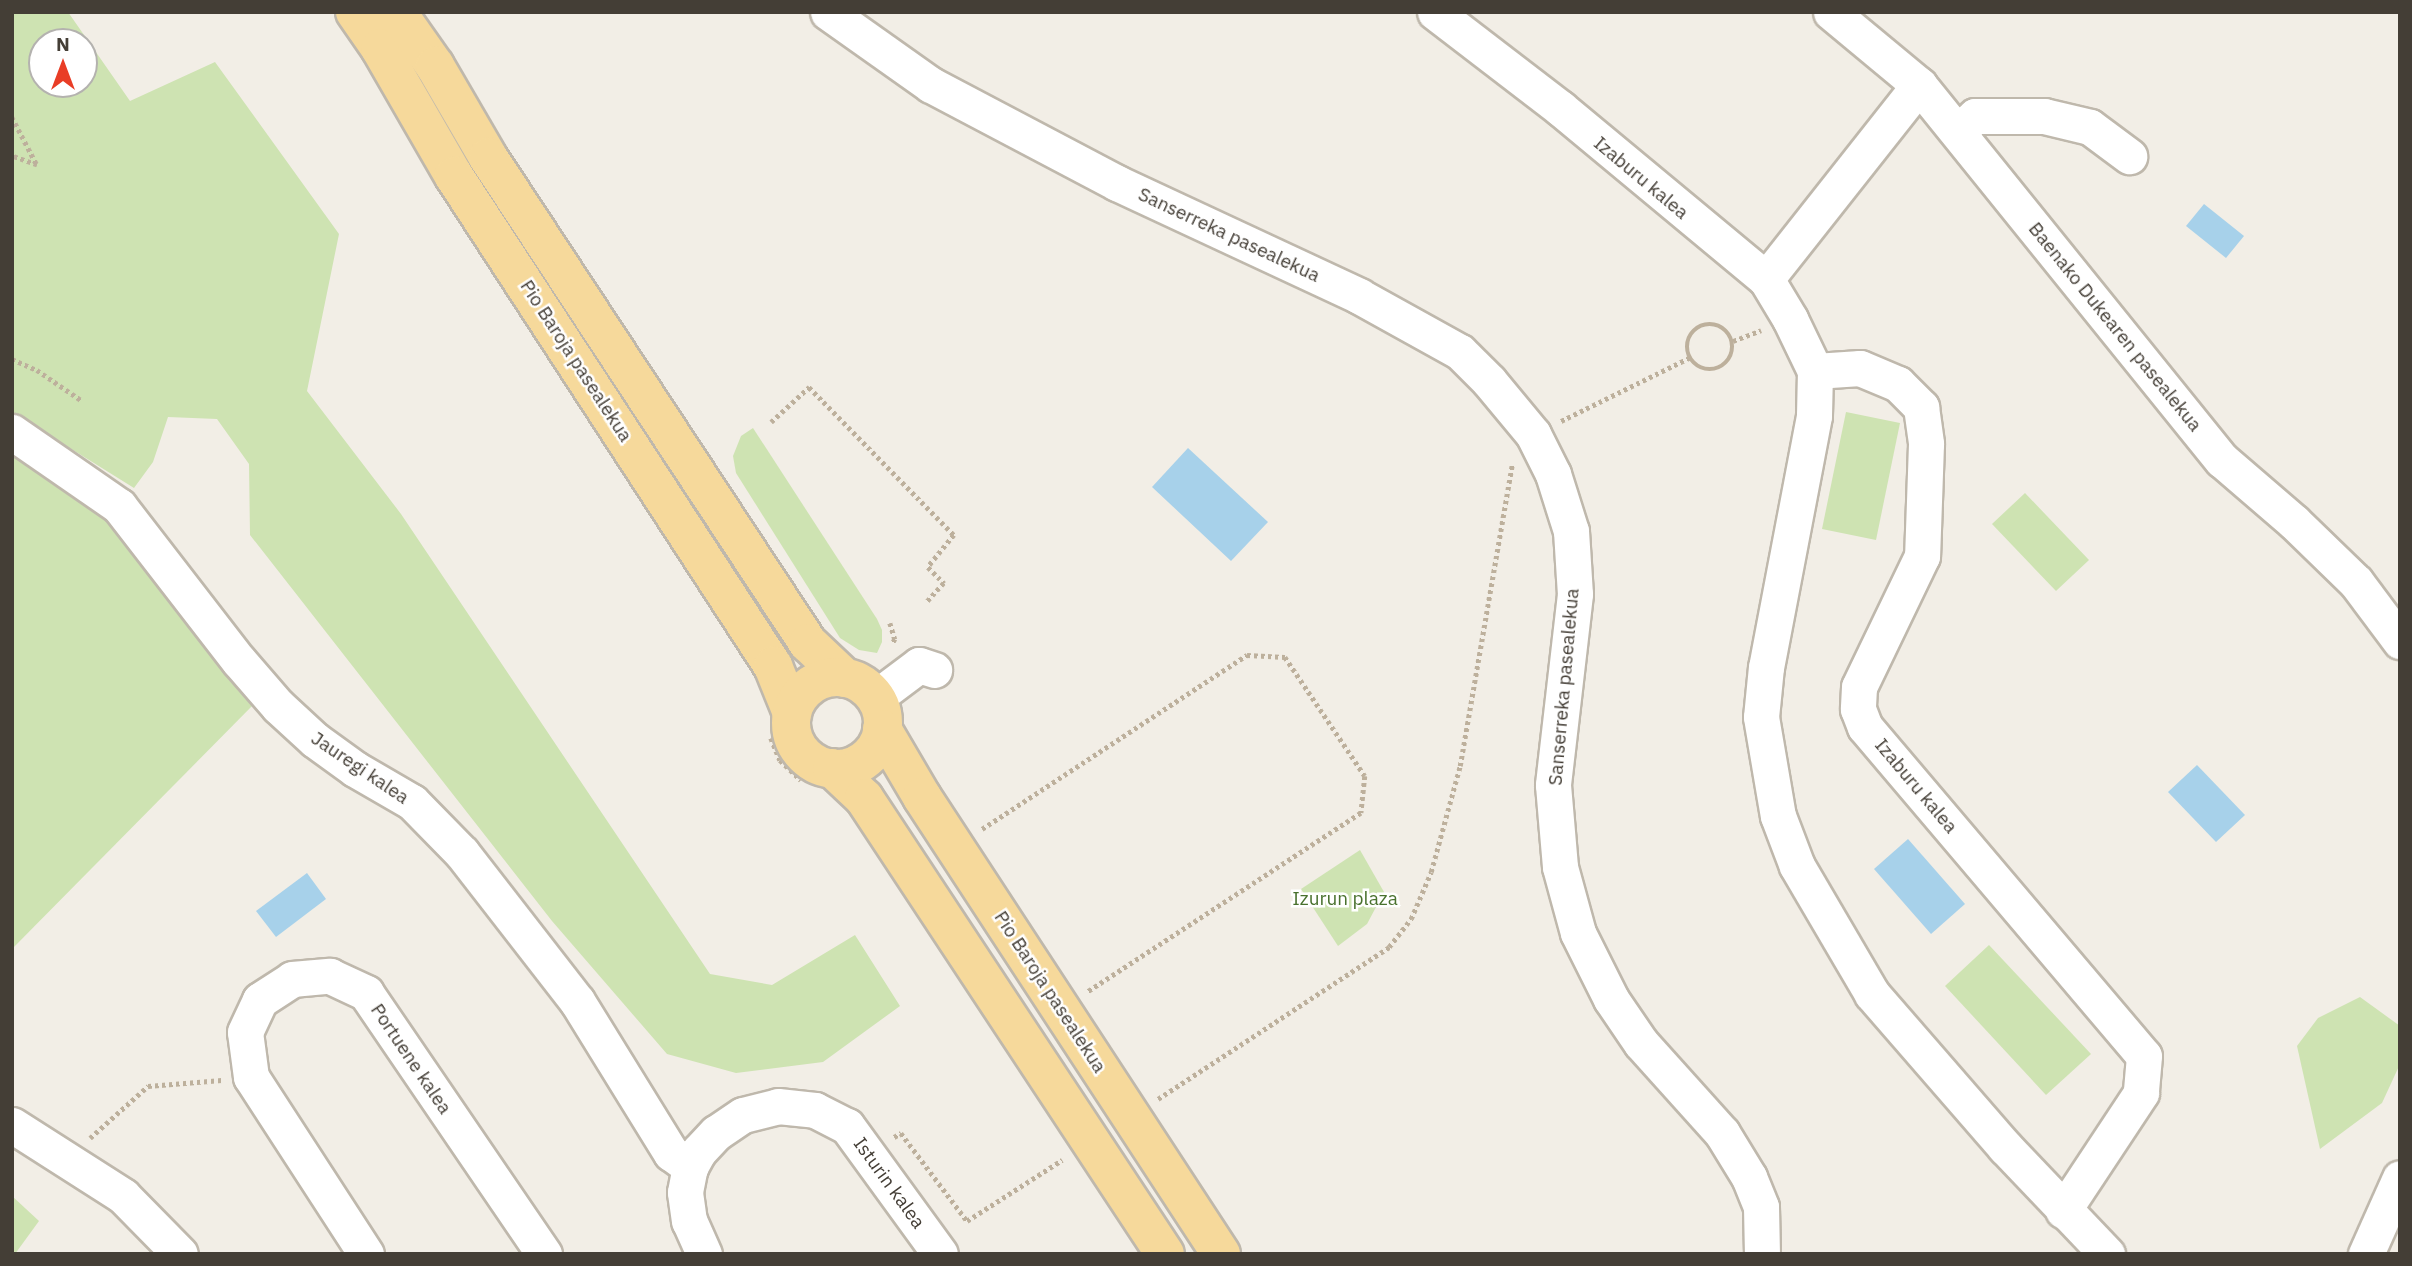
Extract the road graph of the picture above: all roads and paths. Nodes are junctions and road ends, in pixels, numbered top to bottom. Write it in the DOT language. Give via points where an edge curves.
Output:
graph roads {
  1 [pos="355,12"];
  2 [pos="397,12"];
  3 [pos="828,12"];
  4 [pos="1435,12"];
  5 [pos="1831,12"];
  6 [pos="1919,85"];
  7 [pos="12,117"];
  8 [pos="1958,131"];
  9 [pos="12,156"];
  10 [pos="2129,156"];
  11 [pos="1766,279"];
  12 [pos="1689,358"];
  13 [pos="12,359"];
  14 [pos="1815,371"];
  15 [pos="81,400"];
  16 [pos="771,422"];
  17 [pos="12,432"];
  18 [pos="1533,434"];
  19 [pos="927,602"];
  20 [pos="2400,642"];
  21 [pos="934,670"];
  22 [pos="868,701"];
  23 [pos="792,713"];
  24 [pos="832,768"];
  25 [pos="978,832"];
  26 [pos="1084,995"];
  27 [pos="251,1077"];
  28 [pos="1154,1101"];
  29 [pos="12,1125"];
  30 [pos="869,1152"];
  31 [pos="66,1160"];
  32 [pos="1062,1160"];
  33 [pos="691,1167"];
  34 [pos="2400,1178"];
  35 [pos="2063,1211"];
  36 [pos="180,1254"];
  37 [pos="366,1254"];
  38 [pos="544,1254"];
  39 [pos="704,1254"];
  40 [pos="940,1254"];
  41 [pos="1165,1254"];
  42 [pos="1221,1254"];
  43 [pos="1762,1254"];
  44 [pos="2106,1254"];
  45 [pos="2366,1254"];
  1 -- 23 [label="main road, Pio Baroja pasealekua" via="454,176 761,646"];
  2 -- 22 [label="main road, Pio Baroja pasealekua" via="808,643"];
  3 -- 18 [label="street, Sanserreka pasealekua" via="931,85 1117,183 1359,296 1460,352"];
  4 -- 11 [label="street, Izaburu kalea" via="1560,108"];
  5 -- 6 [label="street, Baenako Dukearen pasealekua"];
  6 -- 8 [label="street, Baenako Dukearen pasealekua"];
  6 -- 11 [label="street"];
  7 -- 9 [label="path" via="37,165"];
  8 -- 10 [label="street" via="1975,116 2044,116 2090,127"];
  8 -- 20 [label="street, Baenako Dukearen pasealekua" via="2222,460 2356,582"];
  11 -- 14 [label="street, Izaburu kalea"];
  12 -- 12 [label="path" via="1688,338 1701,325 1719,326 1730,335 1732,356 1719,369 1701,369"];
  12 -- 18 [label="path"];
  13 -- 15 [label="path"];
  14 -- 35 [label="street, Izaburu kalea" via="1814,416 1766,667 1761,717 1778,816 1797,866 1872,994"];
  14 -- 35 [label="street, Izaburu kalea" via="1860,368 1898,384 1921,407 1926,443 1922,556 1859,687 1858,709 1865,727 2144,1056 2141,1093"];
  16 -- 19 [label="path" via="809,387 954,535 928,566 944,583"];
  17 -- 33 [label="street, Jauregi kalea" via="118,506 278,706 335,755 412,802 462,853 577,1001 671,1153"];
  18 -- 28 [label="path" via="1513,459 1460,766 1431,872 1410,919 1389,947"];
  18 -- 43 [label="street, Sanserreka pasealekua" via="1553,474 1571,531 1575,594 1553,785 1560,867 1578,933 1633,1032 1722,1133 1749,1177 1761,1207"];
  21 -- 22 [label="street" via="919,664"];
  22 -- 23 [label="main road" via="821,680 802,692"];
  22 -- 24 [label="main road" via="879,740 855,765"];
  22 -- 42 [label="main road, Pio Baroja pasealekua" via="922,797"];
  23 -- 24 [label="main road" via="799,749 819,765"];
  24 -- 41 [label="main road" via="864,798"];
  25 -- 26 [label="path" via="1247,655 1285,657 1365,776 1361,813"];
  27 -- 31 [label="path" via="148,1086"];
  27 -- 37 [label="street, Portuene kalea"];
  27 -- 38 [label="street, Portuene kalea" via="245,1032 260,1000 292,979 330,976 366,993"];
  29 -- 31 [label="street"];
  30 -- 32 [label="path" via="901,1133 967,1220"];
  30 -- 33 [label="street, Isturin kalea" via="847,1126 815,1111 778,1106 743,1115 716,1133"];
  30 -- 40 [label="street, Isturin kalea"];
  31 -- 36 [label="street" via="123,1196"];
  33 -- 39 [label="street" via="685,1192 689,1222"];
  34 -- 45 [label="street"];
  35 -- 44 [label="street, Izaburu kalea"];
}
